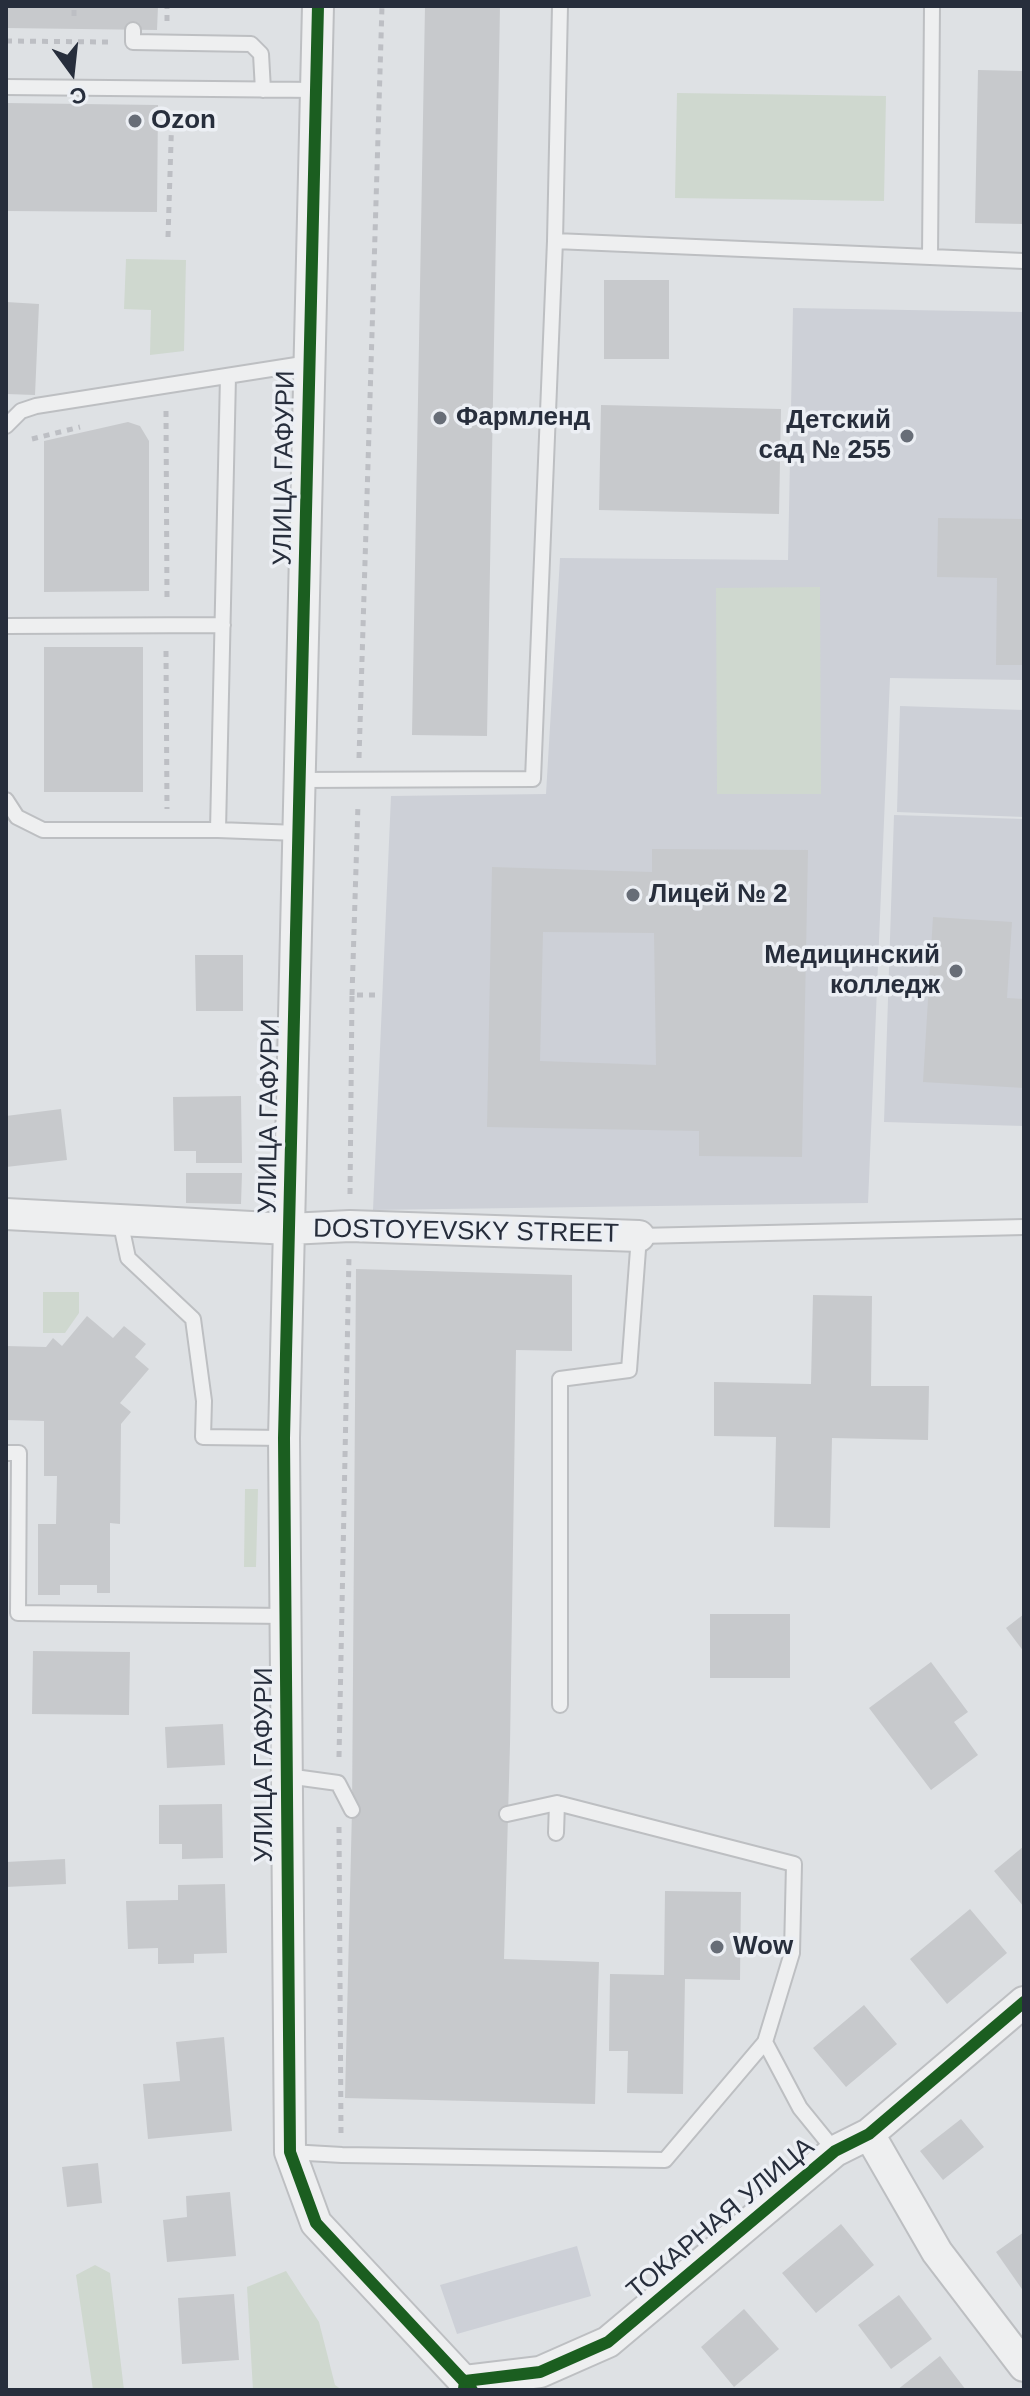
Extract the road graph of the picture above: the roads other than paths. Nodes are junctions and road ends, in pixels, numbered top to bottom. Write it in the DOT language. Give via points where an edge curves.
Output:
graph roads {
  1 [pos="318,6"];
  2 [pos="560,6"];
  3 [pos="932,6"];
  4 [pos="133,36"];
  5 [pos="6,87"];
  6 [pos="263,90"];
  7 [pos="316,90"];
  8 [pos="555,241"];
  9 [pos="930,257"];
  10 [pos="1024,261"];
  11 [pos="309,363"];
  12 [pos="228,376"];
  13 [pos="6,426"];
  14 [pos="223,625"];
  15 [pos="6,626"];
  16 [pos="299,780"];
  17 [pos="6,800"];
  18 [pos="218,830"];
  19 [pos="298,833"];
  20 [pos="6,1214"];
  21 [pos="120,1220"];
  22 [pos="1024,1227"];
  23 [pos="289,1229"];
  24 [pos="639,1236"];
  25 [pos="284,1438"];
  26 [pos="6,1453"];
  27 [pos="286,1616"];
  28 [pos="560,1705"];
  29 [pos="287,1776"];
  30 [pos="557,1803"];
  31 [pos="352,1810"];
  32 [pos="507,1814"];
  33 [pos="556,1833"];
  34 [pos="1024,2002"];
  35 [pos="765,2042"];
  36 [pos="869,2134"];
  37 [pos="835,2151"];
  38 [pos="290,2152"];
  39 [pos="1024,2366"];
  40 [pos="467,2387"];
  1 -- 7 [label="street, УЛИЦА ГАФУРИ"];
  2 -- 8 [label="lane"];
  3 -- 9 [label="lane"];
  4 -- 6 [label="lane" via="251,44 261,54"];
  5 -- 6 [label="lane"];
  6 -- 7 [label="lane"];
  7 -- 11 [label="street, УЛИЦА ГАФУРИ"];
  8 -- 9 [label="lane"];
  8 -- 16 [label="lane" via="533,779"];
  9 -- 10 [label="lane"];
  11 -- 12 [label="lane"];
  11 -- 16 [label="street, УЛИЦА ГАФУРИ"];
  12 -- 13 [label="lane" via="36,406 21,411"];
  12 -- 14 [label="lane"];
  14 -- 15 [label="lane"];
  14 -- 18 [label="lane"];
  16 -- 19 [label="street, УЛИЦА ГАФУРИ"];
  17 -- 18 [label="lane" via="17,817 43,830"];
  18 -- 19 [label="lane"];
  19 -- 23 [label="street, УЛИЦА ГАФУРИ"];
  20 -- 21 [label="street, DOSTOYEVSKY STREET"];
  21 -- 23 [label="street, DOSTOYEVSKY STREET"];
  21 -- 25 [label="lane" via="128,1258 193,1319 204,1401 203,1437"];
  22 -- 24 [label="lane"];
  23 -- 24 [label="street, DOSTOYEVSKY STREET" via="350,1226"];
  23 -- 25 [label="street, УЛИЦА ГАФУРИ"];
  24 -- 28 [label="lane" via="629,1370 560,1379"];
  25 -- 27 [label="street, УЛИЦА ГАФУРИ"];
  26 -- 27 [label="lane" via="19,1453 18,1613"];
  27 -- 29 [label="street, УЛИЦА ГАФУРИ"];
  29 -- 31 [label="lane" via="338,1783"];
  29 -- 38 [label="street, УЛИЦА ГАФУРИ"];
  30 -- 32 [label="lane"];
  30 -- 33 [label="lane"];
  30 -- 35 [label="lane" via="794,1864 792,1953"];
  34 -- 36 [label="street, ТОКАРНАЯ УЛИЦА"];
  35 -- 37 [label="lane" via="800,2108"];
  35 -- 38 [label="lane" via="665,2160"];
  36 -- 37 [label="street, ТОКАРНАЯ УЛИЦА"];
  36 -- 39 [label="street" via="937,2252"];
  37 -- 40 [label="street, ТОКАРНАЯ УЛИЦА" via="608,2342 540,2372"];
  38 -- 40 [label="street, УЛИЦА ГАФУРИ" via="316,2223"];
}
